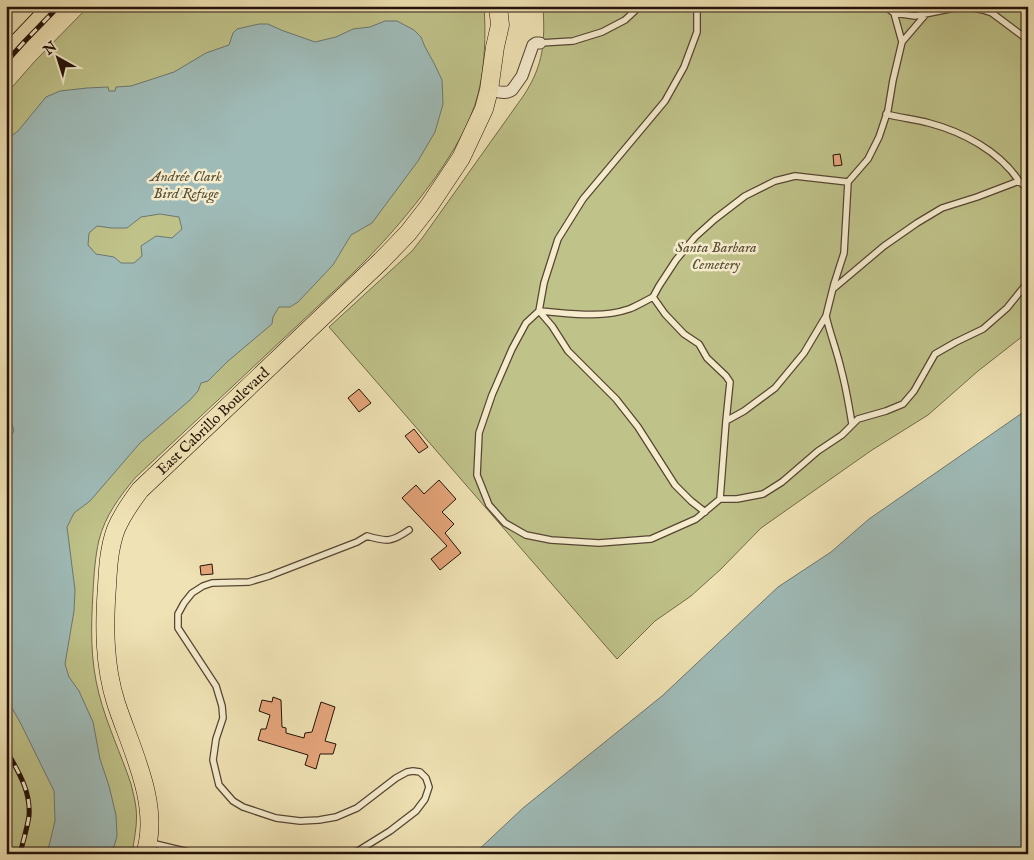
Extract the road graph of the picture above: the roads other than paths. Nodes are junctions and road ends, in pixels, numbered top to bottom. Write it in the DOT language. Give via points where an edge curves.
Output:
graph roads {
  1 [pos="25,6"];
  2 [pos="489,6"];
  3 [pos="498,6"];
  4 [pos="640,6"];
  5 [pos="698,6"];
  6 [pos="885,6"];
  7 [pos="994,6"];
  8 [pos="894,13"];
  9 [pos="992,13"];
  10 [pos="926,14"];
  11 [pos="6,26"];
  12 [pos="1028,40"];
  13 [pos="902,42"];
  14 [pos="540,43"];
  15 [pos="495,47"];
  16 [pos="489,90"];
  17 [pos="886,114"];
  18 [pos="1020,180"];
  19 [pos="848,182"];
  20 [pos="1028,189"];
  21 [pos="1028,282"];
  22 [pos="833,288"];
  23 [pos="653,297"];
  24 [pos="539,311"];
  25 [pos="826,316"];
  26 [pos="726,421"];
  27 [pos="852,424"];
  28 [pos="720,499"];
  29 [pos="705,512"];
  30 [pos="409,530"];
  31 [pos="147,848"];
  32 [pos="197,854"];
  33 [pos="353,854"];
  1 -- 11 [label="highway"];
  2 -- 15 [label="main road, East Cabrillo Boulevard"];
  3 -- 15 [label="main road, East Cabrillo Boulevard" via="500,25"];
  4 -- 14 [label="lane" via="625,20 602,32 573,41"];
  5 -- 24 [label="lane" via="697,32 684,67 665,101 583,199 558,239"];
  6 -- 8 [label="lane"];
  7 -- 9 [label="lane"];
  8 -- 10 [label="lane"];
  8 -- 13 [label="lane"];
  9 -- 10 [label="lane" via="964,6"];
  9 -- 12 [label="lane"];
  10 -- 13 [label="lane"];
  13 -- 17 [label="lane"];
  14 -- 16 [label="street" via="533,45 522,76 512,90"];
  15 -- 16 [label="main road, East Cabrillo Boulevard"];
  16 -- 31 [label="main road, East Cabrillo Boulevard" via="484,109 461,158 408,233 140,490 124,512 109,559 105,648 110,681 147,798 150,820"];
  17 -- 18 [label="lane" via="928,123 976,142 995,155"];
  17 -- 19 [label="lane" via="868,159"];
  18 -- 20 [label="lane"];
  18 -- 22 [label="lane" via="942,208 884,246"];
  19 -- 22 [label="lane" via="844,252"];
  19 -- 23 [label="lane" via="795,176 775,181 745,196 695,237"];
  21 -- 27 [label="lane" via="1007,308 983,329 935,354 903,404"];
  22 -- 25 [label="lane"];
  23 -- 24 [label="lane" via="628,309 603,315"];
  23 -- 26 [label="lane" via="684,334 699,344 707,358 730,382"];
  24 -- 29 [label="lane" via="568,351 616,399 676,485"];
  24 -- 29 [label="lane" via="526,323 512,349 480,433 477,475 489,506 505,523 526,535 599,543 651,539 696,520"];
  25 -- 26 [label="lane" via="804,353 775,388"];
  25 -- 27 [label="lane" via="841,367"];
  26 -- 28 [label="lane"];
  27 -- 28 [label="lane" via="763,494"];
  28 -- 29 [label="lane"];
  30 -- 33 [label="lane" via="393,540 367,536 249,582 203,586 192,593 178,614 178,628 216,686 222,706 223,718 212,760 219,785 233,801 276,818 319,820 357,808 407,772 420,772 426,778 426,799 416,811"];
  31 -- 32 [label="lane"];
}
